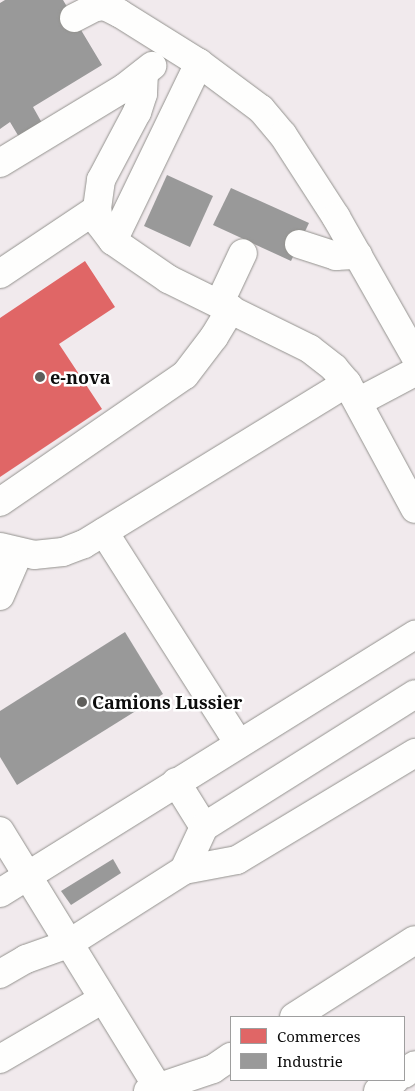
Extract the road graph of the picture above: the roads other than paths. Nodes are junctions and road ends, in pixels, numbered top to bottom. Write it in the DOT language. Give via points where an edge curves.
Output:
graph roads {
  1 [pos="107,3"];
  2 [pos="74,18"];
  3 [pos="175,48"];
  4 [pos="199,63"];
  5 [pos="144,73"];
  6 [pos="0,163"];
  7 [pos="97,209"];
  8 [pos="113,241"];
  9 [pos="299,244"];
  10 [pos="243,253"];
  11 [pos="358,255"];
  12 [pos="0,274"];
  13 [pos="225,306"];
  14 [pos="415,356"];
  15 [pos="415,372"];
  16 [pos="352,392"];
  17 [pos="0,502"];
  18 [pos="415,508"];
  19 [pos="104,532"];
  20 [pos="9,550"];
  21 [pos="0,596"];
  22 [pos="415,635"];
  23 [pos="415,694"];
  24 [pos="239,744"];
  25 [pos="415,753"];
  26 [pos="176,782"];
  27 [pos="204,827"];
  28 [pos="0,831"];
  29 [pos="184,870"];
  30 [pos="27,876"];
  31 [pos="0,893"];
  32 [pos="415,940"];
  33 [pos="68,944"];
  34 [pos="0,974"];
  35 [pos="103,1000"];
  36 [pos="296,1016"];
  37 [pos="230,1058"];
  38 [pos="0,1059"];
  39 [pos="415,1065"];
  40 [pos="405,1073"];
  41 [pos="393,1081"];
  42 [pos="155,1089"];
  43 [pos="378,1091"];
  1 -- 2 [label="lane" via="85,10"];
  1 -- 3 [label="lane"];
  3 -- 4 [label="lane"];
  3 -- 5 [label="lane"];
  4 -- 8 [label="lane"];
  4 -- 11 [label="lane" via="261,109 283,135"];
  5 -- 6 [label="lane"];
  5 -- 7 [label="lane" via="143,94 137,112 101,180"];
  7 -- 8 [label="lane" via="100,224"];
  7 -- 12 [label="lane"];
  8 -- 13 [label="lane" via="168,278"];
  9 -- 11 [label="lane" via="336,256"];
  10 -- 13 [label="lane"];
  11 -- 14 [label="lane"];
  13 -- 16 [label="lane" via="310,348"];
  13 -- 17 [label="lane" via="214,337 185,375"];
  15 -- 16 [label="lane"];
  16 -- 18 [label="lane"];
  16 -- 19 [label="lane"];
  19 -- 20 [label="lane" via="63,552 34,555"];
  19 -- 24 [label="lane"];
  20 -- 21 [label="lane"];
  22 -- 24 [label="lane"];
  23 -- 27 [label="lane"];
  24 -- 26 [label="lane"];
  25 -- 29 [label="lane" via="237,860"];
  26 -- 27 [label="lane"];
  26 -- 30 [label="lane"];
  27 -- 29 [label="lane"];
  28 -- 30 [label="lane"];
  29 -- 33 [label="lane"];
  30 -- 31 [label="lane"];
  30 -- 33 [label="lane"];
  32 -- 36 [label="lane"];
  33 -- 34 [label="lane" via="26,959"];
  33 -- 35 [label="lane"];
  35 -- 38 [label="lane"];
  35 -- 42 [label="lane"];
  37 -- 42 [label="lane" via="213,1069"];
  39 -- 40 [label="lane"];
  41 -- 43 [label="lane"];
}
